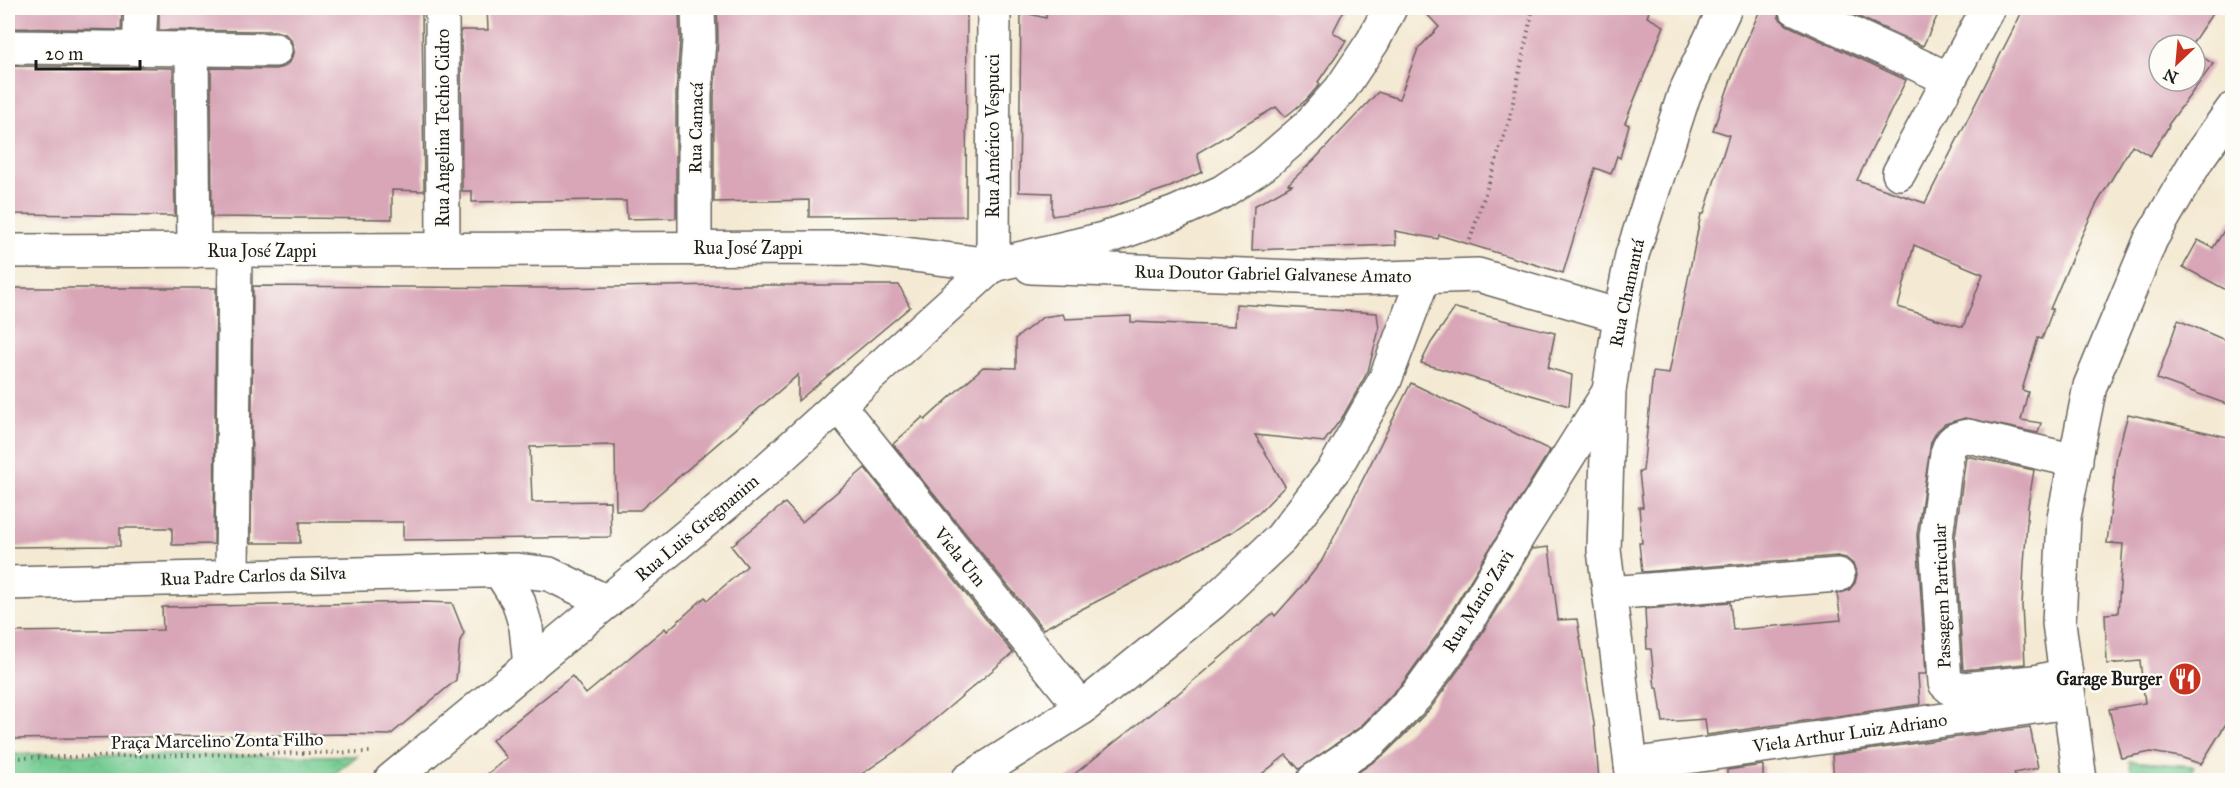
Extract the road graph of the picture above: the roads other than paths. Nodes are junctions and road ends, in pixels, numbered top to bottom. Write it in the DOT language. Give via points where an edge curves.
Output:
graph roads {
  1 [pos="141,8"];
  2 [pos="442,8"];
  3 [pos="698,8"];
  4 [pos="993,8"];
  5 [pos="1390,8"];
  6 [pos="1725,8"];
  7 [pos="1795,8"];
  8 [pos="1988,8"];
  9 [pos="8,47"];
  10 [pos="139,49"];
  11 [pos="192,50"];
  12 [pos="275,50"];
  13 [pos="1948,79"];
  14 [pos="2232,110"];
  15 [pos="1899,172"];
  16 [pos="444,249"];
  17 [pos="695,249"];
  18 [pos="8,251"];
  19 [pos="194,251"];
  20 [pos="235,251"];
  21 [pos="993,266"];
  22 [pos="1424,276"];
  23 [pos="1620,316"];
  24 [pos="1609,392"];
  25 [pos="838,405"];
  26 [pos="2076,461"];
  27 [pos="499,570"];
  28 [pos="1838,575"];
  29 [pos="232,577"];
  30 [pos="8,583"];
  31 [pos="1609,593"];
  32 [pos="607,602"];
  33 [pos="530,666"];
  34 [pos="2068,688"];
  35 [pos="1082,708"];
  36 [pos="1632,773"];
  37 [pos="391,780"];
  38 [pos="968,780"];
  39 [pos="1314,780"];
  40 [pos="2080,780"];
  1 -- 10 [label="street"];
  2 -- 16 [label="street, Rua Angelina Techio Cidro"];
  3 -- 17 [label="street, Rua Camacá"];
  4 -- 21 [label="street, Rua Américo Vespucci"];
  5 -- 21 [label="street, Rua José Zappi" via="1341,89 1307,127 1263,165 1222,192 1103,239"];
  6 -- 23 [label="street, Rua Chamantá" via="1684,95 1632,255"];
  7 -- 13 [label="street"];
  8 -- 13 [label="street"];
  9 -- 10 [label="street"];
  10 -- 11 [label="street"];
  11 -- 12 [label="street"];
  11 -- 19 [label="street"];
  13 -- 15 [label="street"];
  14 -- 26 [label="street" via="2198,158 2151,239 2090,386"];
  16 -- 17 [label="street, Rua José Zappi"];
  16 -- 20 [label="street, Rua José Zappi"];
  17 -- 21 [label="street, Rua José Zappi" via="857,248"];
  18 -- 19 [label="street, Rua José Zappi"];
  19 -- 20 [label="street, Rua José Zappi"];
  20 -- 29 [label="street"];
  21 -- 22 [label="street, Rua Doutor Gabriel Galvanese Amato" via="1352,279"];
  21 -- 25 [label="street, Rua Luis Gregnanim"];
  22 -- 23 [label="street, Rua Doutor Gabriel Galvanese Amato" via="1478,275"];
  22 -- 35 [label="street" via="1385,380 1335,468 1281,538 1212,603"];
  23 -- 24 [label="street, Rua Chamantá"];
  24 -- 31 [label="street, Rua Chamantá" via="1604,550"];
  24 -- 39 [label="street, Rua Mario Zavi" via="1453,645 1416,696 1372,741"];
  25 -- 32 [label="street, Rua Luis Gregnanim" via="763,473"];
  25 -- 35 [label="street, Viela Um"];
  26 -- 34 [label="street" via="2064,517 2059,623"];
  26 -- 34 [label="street, Passagem Particular" via="1968,436 1953,440 1947,453 1936,537 1945,683 1949,689 2034,682"];
  27 -- 29 [label="street, Rua Padre Carlos da Silva"];
  27 -- 32 [label="street, Rua Padre Carlos da Silva" via="549,574"];
  27 -- 33 [label="street" via="518,600 526,627"];
  28 -- 31 [label="street"];
  29 -- 30 [label="street, Rua Padre Carlos da Silva"];
  31 -- 36 [label="street, Rua Chamantá"];
  32 -- 33 [label="street, Rua Luis Gregnanim"];
  33 -- 37 [label="street, Rua Luis Gregnanim"];
  34 -- 36 [label="street, Viela Arthur Luiz Adriano"];
  34 -- 40 [label="street"];
  35 -- 38 [label="street"];
}
